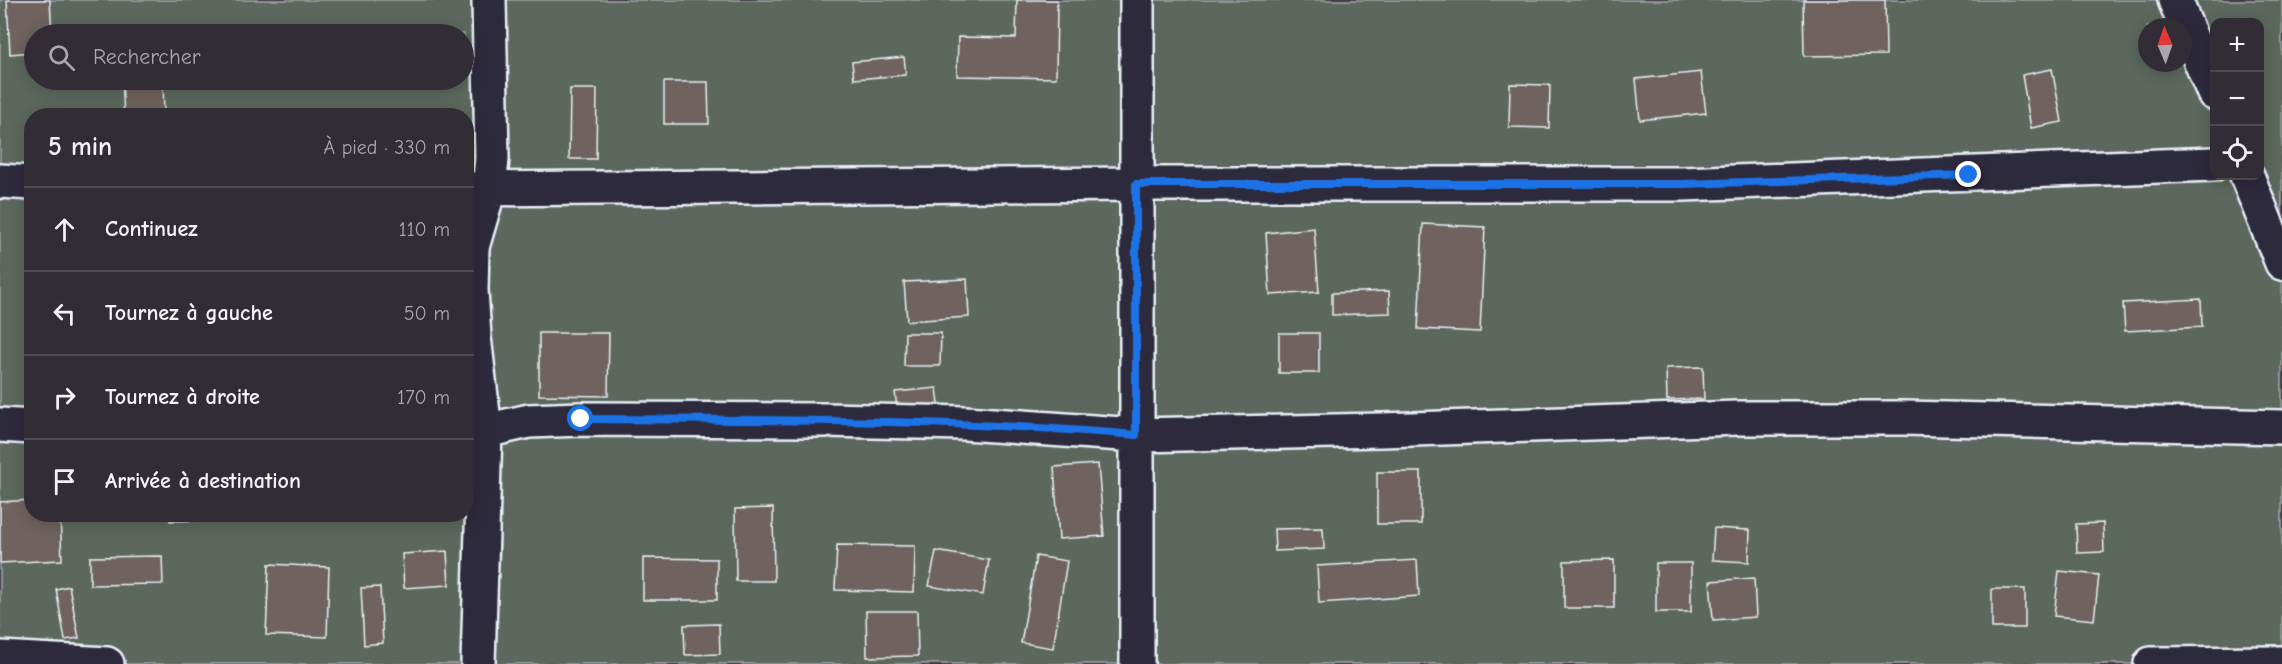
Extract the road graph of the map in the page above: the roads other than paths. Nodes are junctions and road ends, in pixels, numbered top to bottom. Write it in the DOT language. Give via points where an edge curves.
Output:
graph roads {
  1 [pos="489,0"];
  2 [pos="1137,0"];
  3 [pos="2175,0"];
  4 [pos="2210,83"];
  5 [pos="2210,164"];
  6 [pos="2249,180"];
  7 [pos="0,181"];
  8 [pos="24,182"];
  9 [pos="1136,184"];
  10 [pos="478,189"];
  11 [pos="474,228"];
  12 [pos="2282,263"];
  13 [pos="474,337"];
  14 [pos="0,425"];
  15 [pos="24,427"];
  16 [pos="2282,427"];
  17 [pos="476,434"];
  18 [pos="1136,435"];
  19 [pos="0,658"];
  20 [pos="2282,663"];
  21 [pos="107,664"];
  22 [pos="478,664"];
  23 [pos="1137,664"];
  24 [pos="2151,664"];
  1 -- 10 [label="street" via="492,159"];
  2 -- 9 [label="street"];
  3 -- 4 [label="street"];
  5 -- 9 [label="street" via="1682,184"];
  6 -- 12 [label="street"];
  7 -- 8 [label="street"];
  9 -- 10 [label="street"];
  9 -- 18 [label="street"];
  10 -- 11 [label="street"];
  13 -- 17 [label="street"];
  14 -- 15 [label="street"];
  16 -- 18 [label="street" via="1738,418"];
  17 -- 18 [label="street" via="529,421 581,419 965,423"];
  17 -- 22 [label="street"];
  18 -- 23 [label="street"];
  19 -- 21 [label="street"];
  20 -- 24 [label="street"];
}
